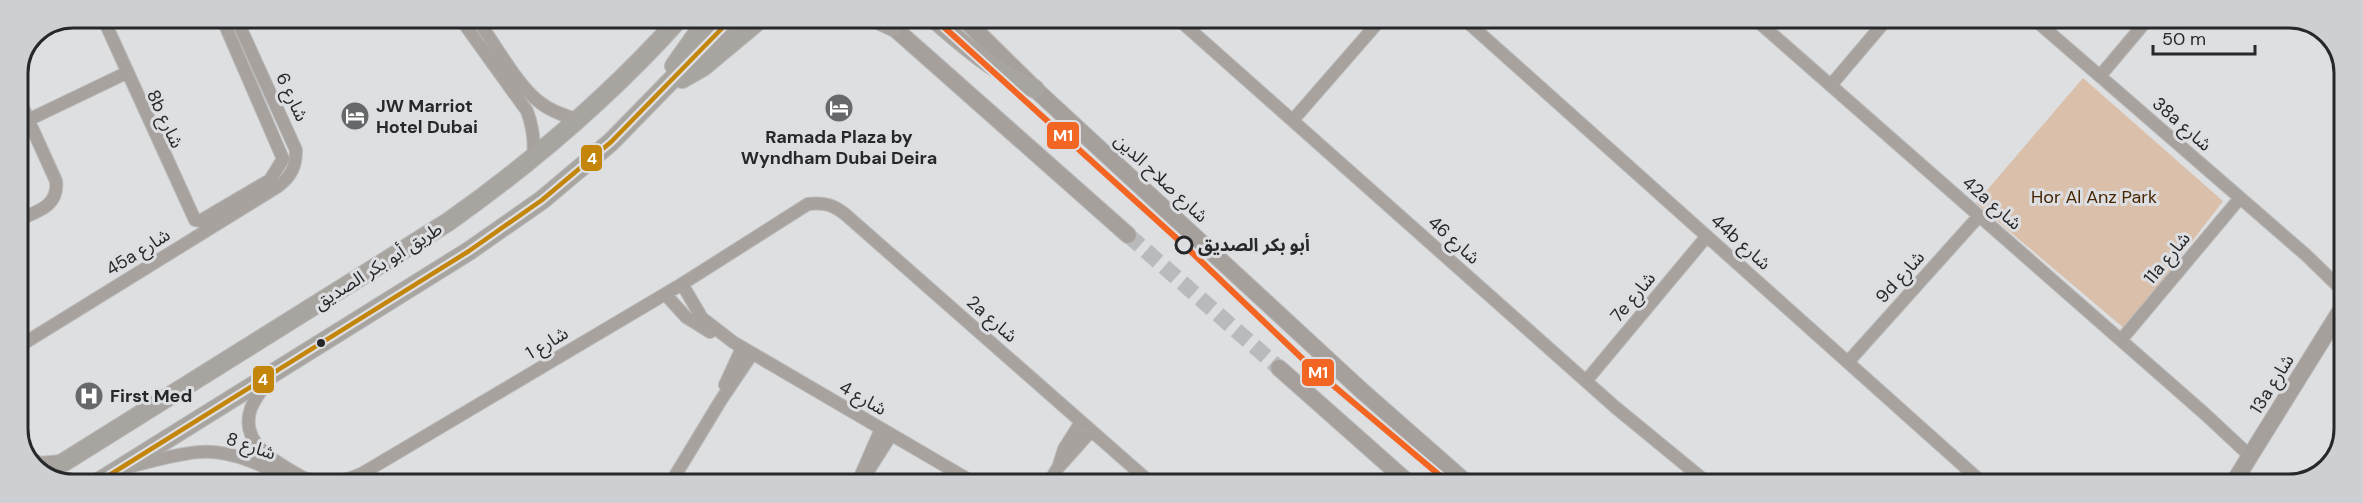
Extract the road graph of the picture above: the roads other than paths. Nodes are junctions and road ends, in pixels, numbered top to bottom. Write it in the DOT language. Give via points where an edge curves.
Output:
graph roads {
  1 [pos="103,28"];
  2 [pos="108,28"];
  3 [pos="226,28"];
  4 [pos="241,28"];
  5 [pos="467,28"];
  6 [pos="478,28"];
  7 [pos="484,28"];
  8 [pos="671,28"];
  9 [pos="701,28"];
  10 [pos="722,28"];
  11 [pos="750,28"];
  12 [pos="894,28"];
  13 [pos="945,28"];
  14 [pos="973,28"];
  15 [pos="1188,28"];
  16 [pos="1373,28"];
  17 [pos="1476,28"];
  18 [pos="1765,28"];
  19 [pos="1879,28"];
  20 [pos="2044,28"];
  21 [pos="2140,28"];
  22 [pos="473,37"];
  23 [pos="124,74"];
  24 [pos="2100,76"];
  25 [pos="1831,85"];
  26 [pos="1035,89"];
  27 [pos="661,91"];
  28 [pos="28,120"];
  29 [pos="580,120"];
  30 [pos="1293,120"];
  31 [pos="533,159"];
  32 [pos="277,188"];
  33 [pos="2240,198"];
  34 [pos="799,210"];
  35 [pos="28,215"];
  36 [pos="1979,216"];
  37 [pos="200,235"];
  38 [pos="1128,235"];
  39 [pos="1707,236"];
  40 [pos="2306,255"];
  41 [pos="2334,275"];
  42 [pos="2334,282"];
  43 [pos="682,284"];
  44 [pos="665,294"];
  45 [pos="2334,320"];
  46 [pos="29,340"];
  47 [pos="2121,340"];
  48 [pos="742,348"];
  49 [pos="1848,362"];
  50 [pos="1279,368"];
  51 [pos="276,370"];
  52 [pos="1586,381"];
  53 [pos="1086,426"];
  54 [pos="886,432"];
  55 [pos="2252,453"];
  56 [pos="66,461"];
  57 [pos="44,463"];
  58 [pos="119,469"];
  59 [pos="52,470"];
  60 [pos="1394,470"];
  61 [pos="111,474"];
  62 [pos="272,474"];
  63 [pos="295,474"];
  64 [pos="359,474"];
  65 [pos="676,474"];
  66 [pos="863,474"];
  67 [pos="959,474"];
  68 [pos="1055,474"];
  69 [pos="1141,474"];
  70 [pos="1396,474"];
  71 [pos="1399,474"];
  72 [pos="1456,474"];
  73 [pos="1696,474"];
  74 [pos="1973,474"];
  75 [pos="2239,474"];
  1 -- 23 [label="street, 8b شارع"];
  2 -- 3 [label="street" via="195,220 200,221 270,180 283,159"];
  4 -- 32 [label="street, شارع 6" via="296,150 293,172"];
  5 -- 22 [label="street"];
  6 -- 22 [label="street"];
  7 -- 29 [label="street" via="537,100"];
  8 -- 29 [label="main road, طريق أبو بكر الصديق"];
  9 -- 27 [label="main road"];
  10 -- 27 [label="main road, طريق أبو بكر الصديق"];
  11 -- 27 [label="main road" via="703,67"];
  12 -- 38 [label="main road"];
  13 -- 26 [label="main road" via="984,61"];
  14 -- 26 [label="main road, شارع صلاح الدين"];
  15 -- 30 [label="street, شارع 46"];
  16 -- 30 [label="street"];
  17 -- 39 [label="street, 44b شارع"];
  18 -- 25 [label="street, 42a شارع"];
  19 -- 25 [label="street"];
  20 -- 24 [label="street, 38a شارع"];
  21 -- 24 [label="street"];
  22 -- 31 [label="street" via="527,111 535,143"];
  23 -- 28 [label="street"];
  23 -- 37 [label="street, 8b شارع"];
  24 -- 33 [label="street, 38a شارع"];
  25 -- 36 [label="street, 42a شارع"];
  26 -- 72 [label="main road, شارع صلاح الدين"];
  27 -- 51 [label="main road, طريق أبو بكر الصديق" via="611,142 542,200 469,251"];
  28 -- 35 [label="street" via="57,189 50,204"];
  29 -- 31 [label="main road, طريق أبو بكر الصديق"];
  30 -- 52 [label="street, شارع 46"];
  31 -- 56 [label="main road, طريق أبو بكر الصديق" via="448,222"];
  32 -- 37 [label="street, 45a شارع"];
  33 -- 40 [label="street, 38a شارع"];
  33 -- 47 [label="street, 11a شارع"];
  34 -- 43 [label="street, شارع 1"];
  34 -- 53 [label="street, 2a شارع" via="818,203 838,208"];
  36 -- 47 [label="street, 42a شارع"];
  36 -- 49 [label="street, 9d شارع"];
  37 -- 46 [label="street, 45a شارع"];
  39 -- 49 [label="street, 44b شارع"];
  39 -- 52 [label="street, 7e شارع"];
  40 -- 41 [label="street, 38a شارع"];
  40 -- 42 [label="street, 38a شارع"];
  43 -- 44 [label="street, شارع 1"];
  43 -- 48 [label="street, شارع 4" via="702,318"];
  44 -- 48 [label="street, شارع 4" via="693,322"];
  44 -- 64 [label="street, شارع 1"];
  45 -- 55 [label="main road, 13a شارع"];
  47 -- 55 [label="street, 42a شارع"];
  48 -- 54 [label="street, شارع 4"];
  48 -- 65 [label="street" via="720,400"];
  49 -- 74 [label="street, 44b شارع"];
  50 -- 60 [label="main road"];
  51 -- 58 [label="main road, طريق أبو بكر الصديق"];
  51 -- 63 [label="street, شارع 8" via="251,407 250,431 262,451"];
  52 -- 73 [label="street, شارع 46"];
  53 -- 68 [label="street"];
  53 -- 69 [label="street, 2a شارع"];
  54 -- 66 [label="street"];
  54 -- 67 [label="street, شارع 4"];
  55 -- 75 [label="main road, 13a شارع"];
  56 -- 57 [label="street"];
  56 -- 59 [label="main road, طريق أبو بكر الصديق"];
  58 -- 61 [label="main road, طريق أبو بكر الصديق"];
  58 -- 62 [label="street, شارع 8" via="189,453 216,452"];
  60 -- 70 [label="street"];
  60 -- 71 [label="main road"];
}
